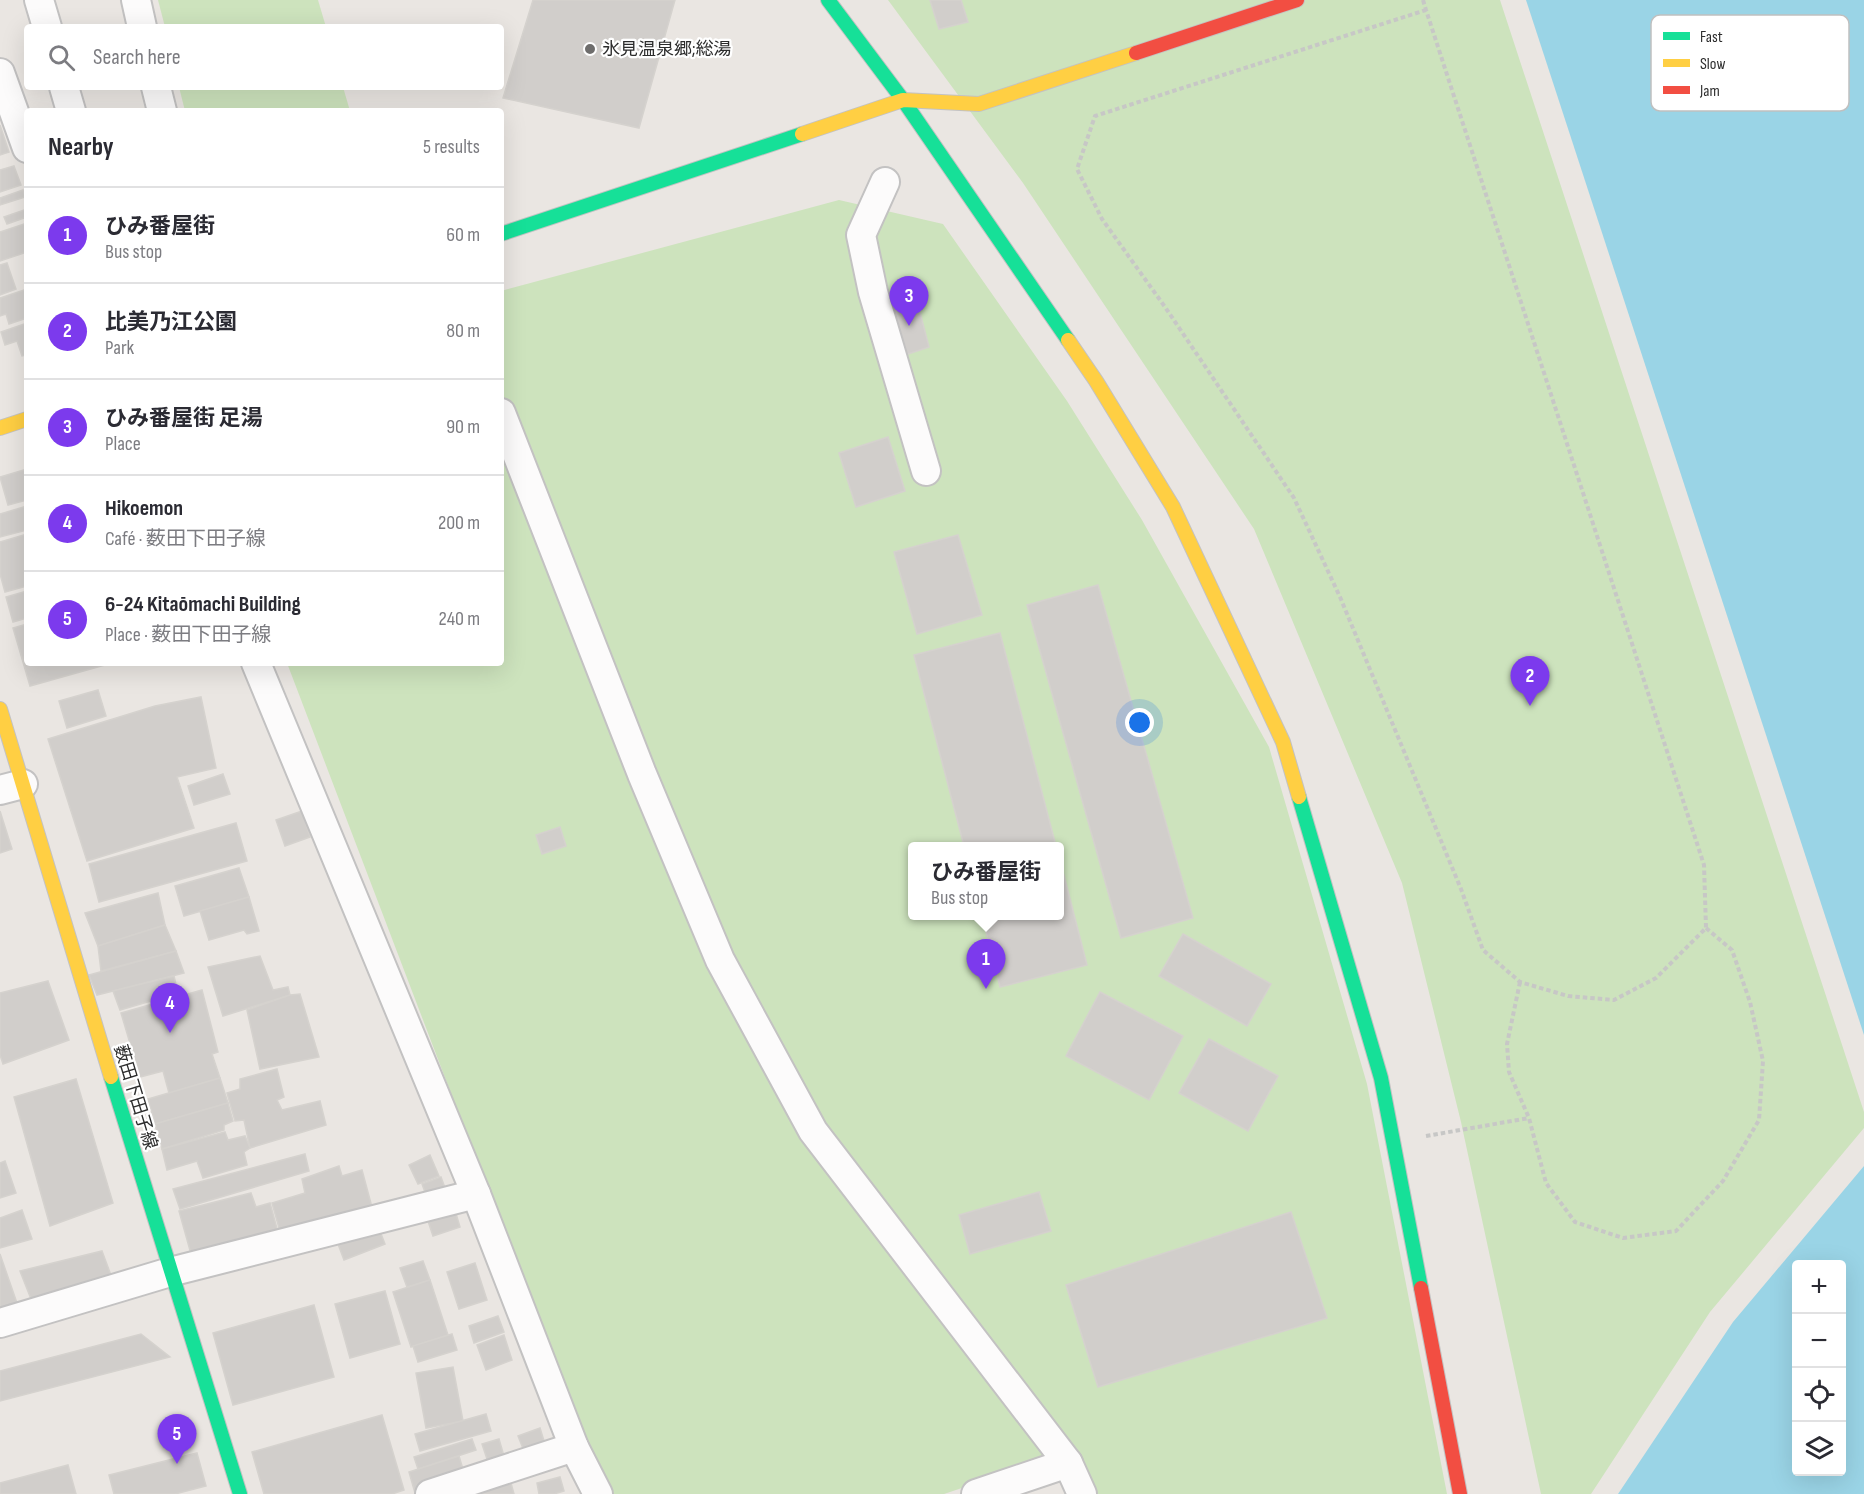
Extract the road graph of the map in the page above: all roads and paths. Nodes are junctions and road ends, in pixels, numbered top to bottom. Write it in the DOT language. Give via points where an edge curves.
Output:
graph roads {
  1 [pos="39,0"];
  2 [pos="136,0"];
  3 [pos="828,0"];
  4 [pos="1297,0"];
  5 [pos="1422,0"];
  6 [pos="1426,10"];
  7 [pos="45,24"];
  8 [pos="141,24"];
  9 [pos="0,73"];
  10 [pos="65,90"];
  11 [pos="157,90"];
  12 [pos="903,100"];
  13 [pos="70,108"];
  14 [pos="161,108"];
  15 [pos="24,140"];
  16 [pos="885,182"];
  17 [pos="504,233"];
  18 [pos="24,421"];
  19 [pos="504,421"];
  20 [pos="0,428"];
  21 [pos="926,471"];
  22 [pos="257,666"];
  23 [pos="0,709"];
  24 [pos="11,787"];
  25 [pos="1706,928"];
  26 [pos="1520,982"];
  27 [pos="1529,1118"];
  28 [pos="1393,1142"];
  29 [pos="476,1194"];
  30 [pos="170,1272"];
  31 [pos="0,1323"];
  32 [pos="574,1448"];
  33 [pos="1068,1463"];
  34 [pos="240,1494"];
  35 [pos="430,1494"];
  36 [pos="598,1494"];
  37 [pos="976,1494"];
  38 [pos="1082,1494"];
  39 [pos="1460,1494"];
  1 -- 7 [label="street"];
  2 -- 8 [label="street"];
  3 -- 12 [label="street"];
  4 -- 12 [label="street" via="979,104"];
  5 -- 6 [label="path"];
  6 -- 25 [label="path" via="1704,865"];
  6 -- 26 [label="path" via="1095,116 1077,169 1102,219 1294,498 1340,597 1483,950"];
  9 -- 15 [label="street"];
  10 -- 13 [label="street"];
  11 -- 14 [label="street"];
  12 -- 17 [label="street"];
  12 -- 28 [label="street" via="1096,381 1173,507 1283,741 1381,1078"];
  16 -- 21 [label="street" via="861,235 873,292"];
  18 -- 20 [label="street"];
  19 -- 33 [label="street" via="642,774 720,960 813,1131"];
  22 -- 29 [label="street"];
  23 -- 24 [label="street, 薮田下田子線"];
  24 -- 30 [label="street, 薮田下田子線"];
  25 -- 26 [label="path" via="1656,978 1614,1000 1568,996"];
  25 -- 27 [label="path" via="1732,950 1750,1002 1763,1061 1759,1120 1724,1181 1676,1231 1623,1238 1575,1222 1546,1183"];
  26 -- 27 [label="path" via="1507,1044 1509,1072"];
  27 -- 28 [label="path"];
  28 -- 39 [label="street"];
  29 -- 30 [label="street"];
  29 -- 32 [label="street"];
  30 -- 31 [label="street"];
  30 -- 34 [label="street, 薮田下田子線"];
  32 -- 35 [label="street"];
  32 -- 36 [label="street"];
  33 -- 37 [label="street"];
  33 -- 38 [label="street"];
}
